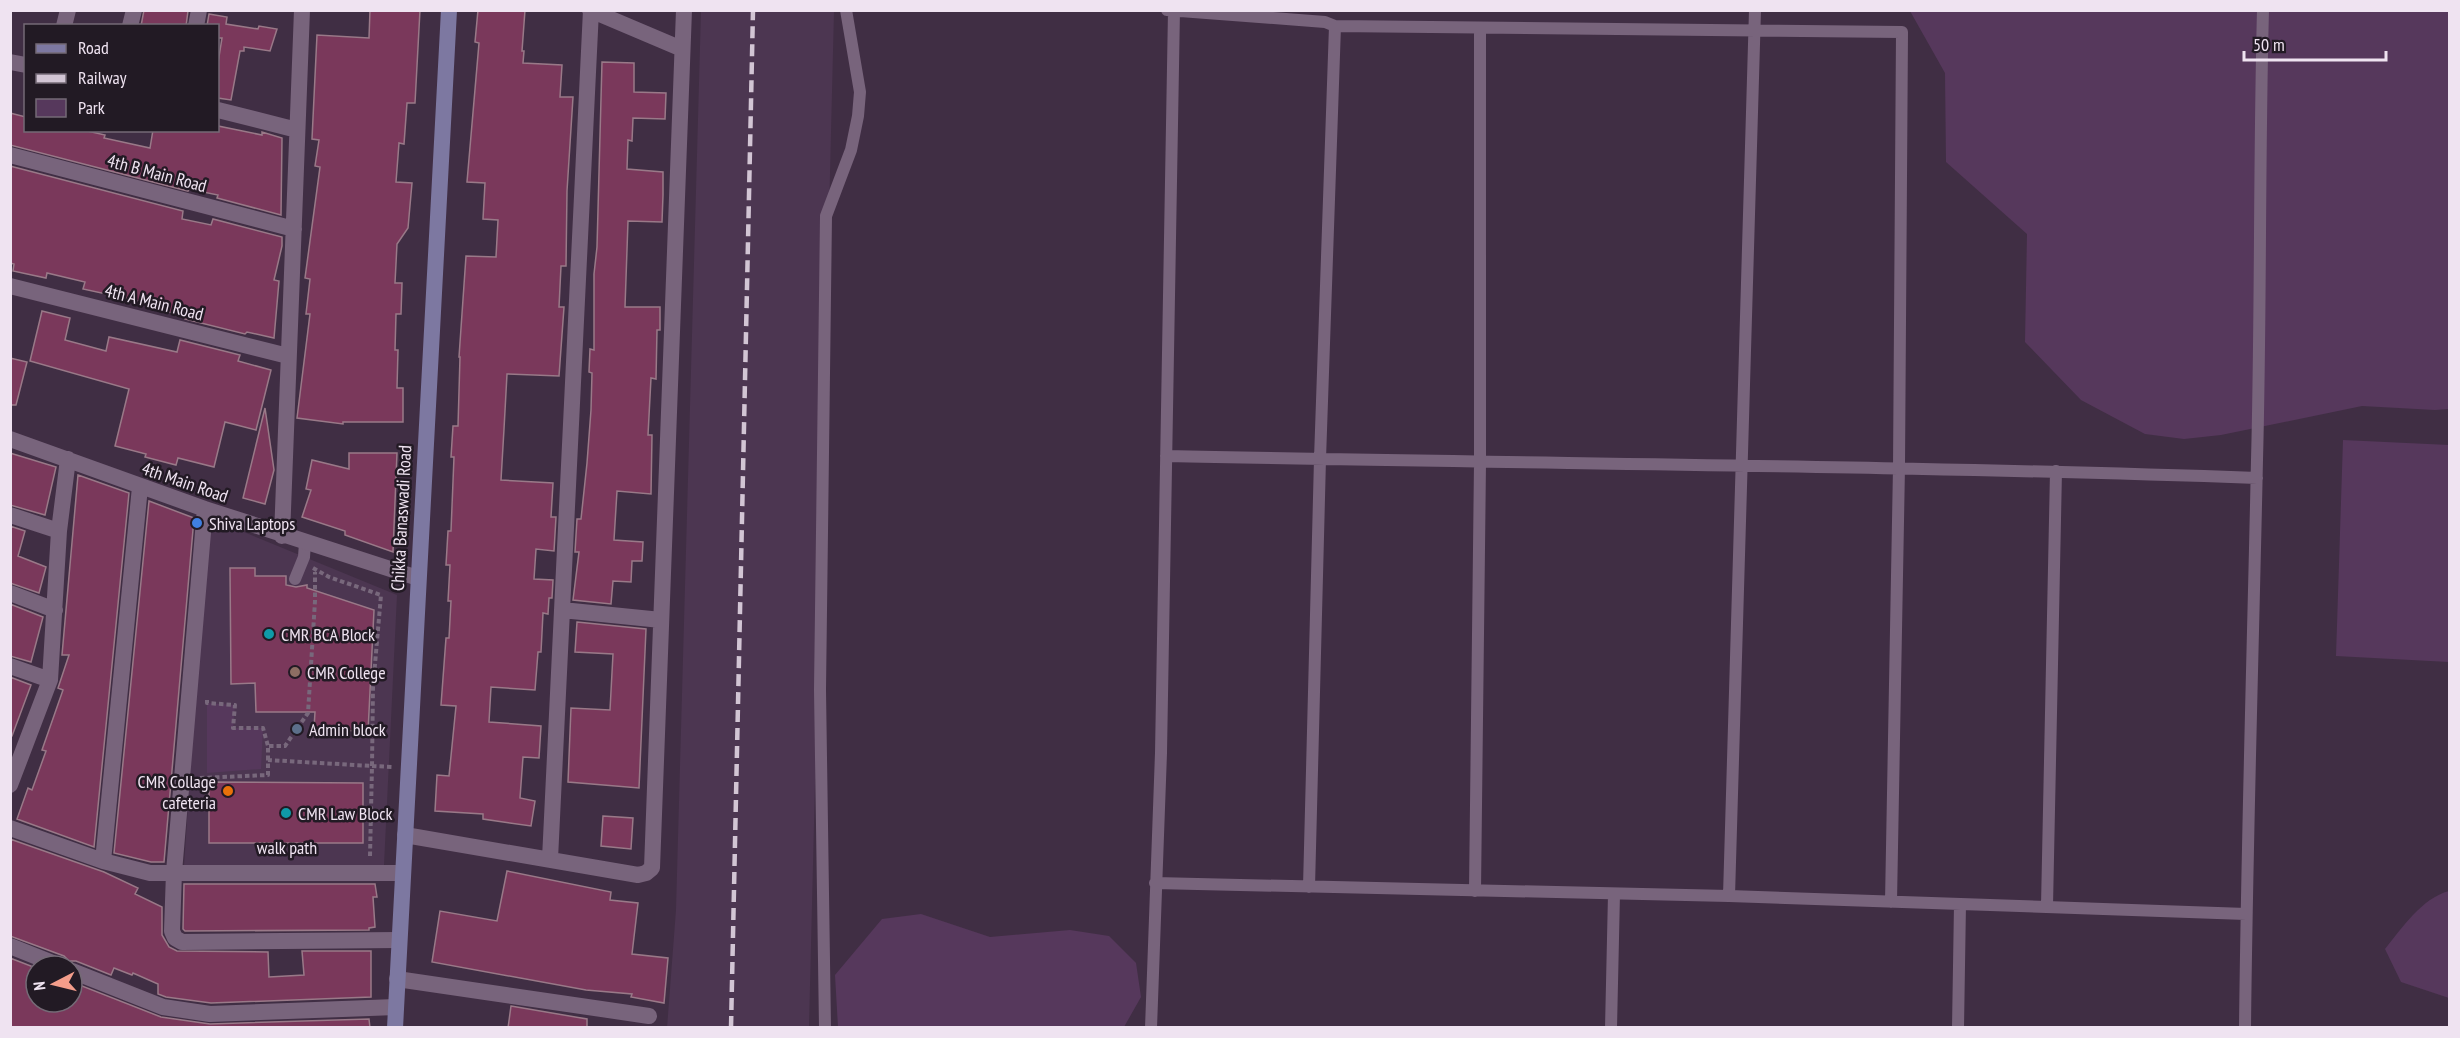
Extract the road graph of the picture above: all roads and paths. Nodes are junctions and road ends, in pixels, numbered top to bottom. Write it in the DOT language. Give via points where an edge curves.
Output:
graph roads {
  1 [pos="302,10"];
  2 [pos="449,10"];
  3 [pos="684,10"];
  4 [pos="846,10"];
  5 [pos="1755,10"];
  6 [pos="2263,10"];
  7 [pos="591,11"];
  8 [pos="1172,11"];
  9 [pos="1335,26"];
  10 [pos="1480,28"];
  11 [pos="1754,31"];
  12 [pos="682,49"];
  13 [pos="219,110"];
  14 [pos="297,130"];
  15 [pos="10,154"];
  16 [pos="294,229"];
  17 [pos="10,286"];
  18 [pos="288,356"];
  19 [pos="10,439"];
  20 [pos="1166,456"];
  21 [pos="68,459"];
  22 [pos="1320,459"];
  23 [pos="1480,463"];
  24 [pos="1742,465"];
  25 [pos="1899,467"];
  26 [pos="2056,471"];
  27 [pos="2257,478"];
  28 [pos="140,487"];
  29 [pos="205,509"];
  30 [pos="10,515"];
  31 [pos="58,531"];
  32 [pos="282,536"];
  33 [pos="305,543"];
  34 [pos="301,563"];
  35 [pos="315,569"];
  36 [pos="418,578"];
  37 [pos="295,579"];
  38 [pos="10,593"];
  39 [pos="55,610"];
  40 [pos="562,610"];
  41 [pos="661,620"];
  42 [pos="10,666"];
  43 [pos="50,680"];
  44 [pos="207,696"];
  45 [pos="207,703"];
  46 [pos="206,714"];
  47 [pos="268,746"];
  48 [pos="16,757"];
  49 [pos="268,760"];
  50 [pos="372,766"];
  51 [pos="201,768"];
  52 [pos="10,785"];
  53 [pos="10,828"];
  54 [pos="405,835"];
  55 [pos="550,859"];
  56 [pos="369,860"];
  57 [pos="102,861"];
  58 [pos="174,872"];
  59 [pos="403,873"];
  60 [pos="1155,883"];
  61 [pos="1309,887"];
  62 [pos="1474,891"];
  63 [pos="1614,894"];
  64 [pos="1729,897"];
  65 [pos="1891,902"];
  66 [pos="1960,904"];
  67 [pos="2047,906"];
  68 [pos="2247,914"];
  69 [pos="399,940"];
  70 [pos="10,946"];
  71 [pos="30,954"];
  72 [pos="84,976"];
  73 [pos="398,979"];
  74 [pos="396,1007"];
  75 [pos="649,1016"];
  76 [pos="395,1028"];
  77 [pos="825,1028"];
  78 [pos="1151,1028"];
  79 [pos="1611,1028"];
  80 [pos="1958,1028"];
  81 [pos="2245,1028"];
  1 -- 14 [label="street"];
  2 -- 36 [label="main road, Chikka Banaswadi Road"];
  3 -- 12 [label="street"];
  4 -- 77 [label="lane" via="860,92 858,116 851,150 826,216 820,690"];
  5 -- 11 [label="lane"];
  6 -- 27 [label="lane"];
  7 -- 12 [label="street"];
  7 -- 40 [label="street"];
  8 -- 9 [label="lane" via="1325,22"];
  8 -- 20 [label="lane"];
  9 -- 10 [label="lane"];
  9 -- 22 [label="lane"];
  10 -- 11 [label="lane"];
  10 -- 23 [label="lane"];
  11 -- 24 [label="lane"];
  11 -- 25 [label="lane" via="1902,32"];
  12 -- 41 [label="street"];
  13 -- 14 [label="street"];
  14 -- 16 [label="street"];
  15 -- 16 [label="street, 4th B Main Road"];
  16 -- 18 [label="street"];
  17 -- 18 [label="street, 4th A Main Road"];
  18 -- 32 [label="street"];
  19 -- 21 [label="street, 4th Main Road"];
  20 -- 22 [label="lane"];
  20 -- 60 [label="lane"];
  21 -- 28 [label="street, 4th Main Road"];
  21 -- 31 [label="street"];
  22 -- 23 [label="lane"];
  22 -- 61 [label="lane"];
  23 -- 24 [label="lane"];
  23 -- 62 [label="lane"];
  24 -- 25 [label="lane"];
  24 -- 64 [label="lane"];
  25 -- 26 [label="lane"];
  25 -- 65 [label="lane"];
  26 -- 27 [label="lane"];
  26 -- 67 [label="lane"];
  27 -- 68 [label="lane"];
  28 -- 29 [label="street, 4th Main Road"];
  28 -- 57 [label="street"];
  29 -- 32 [label="street, 4th Main Road"];
  29 -- 58 [label="street"];
  30 -- 31 [label="street"];
  31 -- 39 [label="street"];
  32 -- 33 [label="street, 4th Main Road"];
  33 -- 34 [label="lane"];
  33 -- 36 [label="street, 4th Main Road"];
  34 -- 35 [label="path"];
  34 -- 37 [label="lane"];
  35 -- 47 [label="path" via="308,713 285,746"];
  35 -- 50 [label="path" via="381,595 373,687"];
  36 -- 54 [label="main road, Chikka Banaswadi Road"];
  38 -- 39 [label="street"];
  39 -- 43 [label="street"];
  40 -- 41 [label="street"];
  40 -- 55 [label="street"];
  41 -- 55 [label="street" via="652,868 638,874"];
  42 -- 43 [label="street"];
  43 -- 48 [label="street"];
  44 -- 45 [label="path"];
  45 -- 46 [label="path"];
  45 -- 47 [label="path" via="235,705 233,728 263,728"];
  47 -- 49 [label="path"];
  48 -- 52 [label="street"];
  49 -- 50 [label="path"];
  49 -- 51 [label="path" via="268,775 200,778"];
  50 -- 56 [label="path"];
  53 -- 57 [label="street"];
  54 -- 55 [label="street"];
  54 -- 59 [label="main road, Chikka Banaswadi Road"];
  57 -- 58 [label="street" via="150,873"];
  58 -- 59 [label="street"];
  58 -- 69 [label="street" via="172,931 182,942"];
  59 -- 69 [label="main road, Chikka Banaswadi Road"];
  60 -- 61 [label="lane"];
  60 -- 78 [label="lane"];
  61 -- 62 [label="lane"];
  62 -- 63 [label="lane"];
  63 -- 64 [label="lane"];
  63 -- 79 [label="lane"];
  64 -- 65 [label="lane"];
  65 -- 66 [label="lane"];
  66 -- 67 [label="lane"];
  66 -- 80 [label="lane"];
  67 -- 68 [label="lane"];
  68 -- 81 [label="lane"];
  69 -- 73 [label="main road, Chikka Banaswadi Road"];
  70 -- 71 [label="street"];
  72 -- 74 [label="street" via="163,1007 210,1014"];
  73 -- 74 [label="main road, Chikka Banaswadi Road"];
  73 -- 75 [label="street"];
  74 -- 76 [label="main road, Chikka Banaswadi Road"];
}
